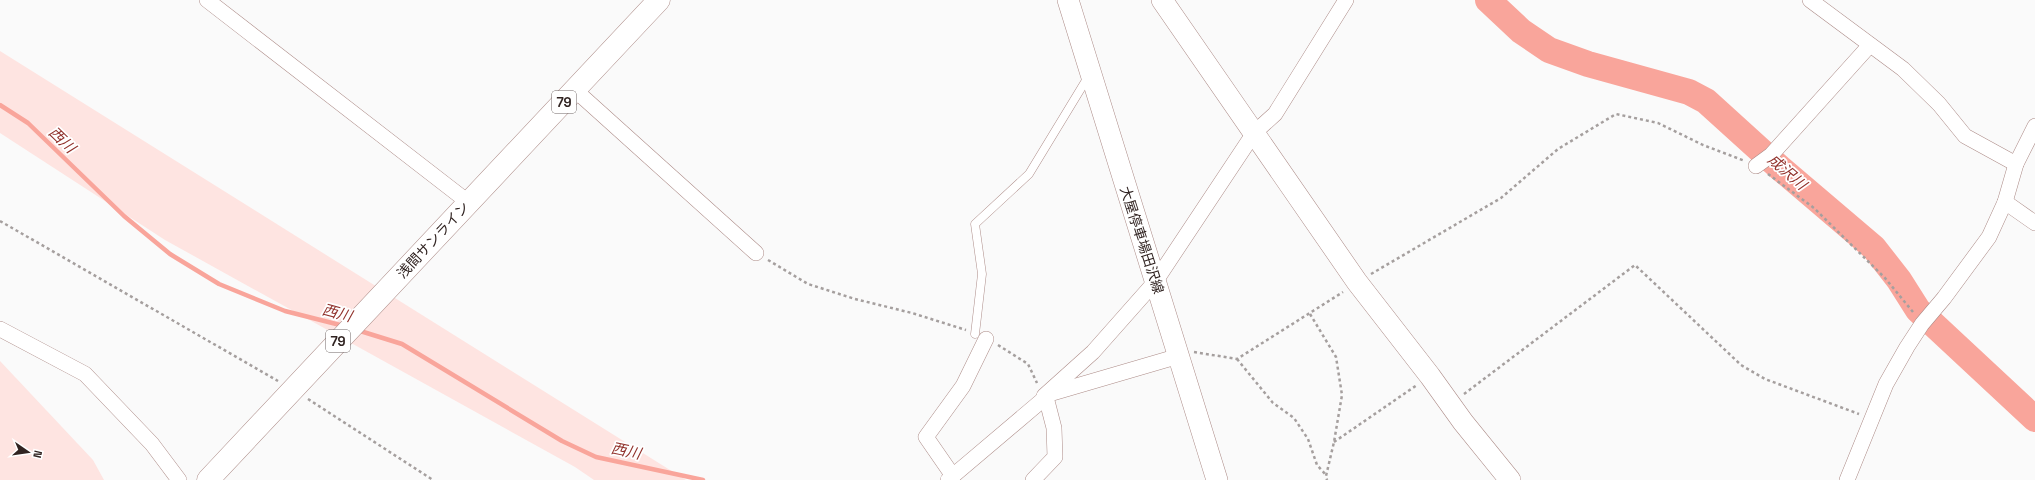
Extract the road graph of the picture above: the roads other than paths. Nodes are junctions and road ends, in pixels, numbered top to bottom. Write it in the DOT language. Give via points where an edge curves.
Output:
graph roads {
  1 [pos="208,0"];
  2 [pos="659,0"];
  3 [pos="1068,0"];
  4 [pos="1162,0"];
  5 [pos="1346,0"];
  6 [pos="1810,0"];
  7 [pos="1870,45"];
  8 [pos="1090,74"];
  9 [pos="575,90"];
  10 [pos="2035,126"];
  11 [pos="1254,133"];
  12 [pos="1763,161"];
  13 [pos="2016,164"];
  14 [pos="468,202"];
  15 [pos="2005,202"];
  16 [pos="2035,223"];
  17 [pos="756,253"];
  18 [pos="1155,282"];
  19 [pos="0,329"];
  20 [pos="980,337"];
  21 [pos="1179,356"];
  22 [pos="1045,396"];
  23 [pos="958,477"];
  24 [pos="179,480"];
  25 [pos="208,480"];
  26 [pos="1033,480"];
  27 [pos="1217,480"];
  28 [pos="1510,480"];
  29 [pos="1847,480"];
  1 -- 14 [label="street"];
  2 -- 9 [label="main road, 浅間サンライン / 79"];
  3 -- 8 [label="street, 大屋停車場田沢線"];
  4 -- 11 [label="street"];
  5 -- 11 [label="street" via="1275,114"];
  6 -- 7 [label="street"];
  7 -- 12 [label="street"];
  7 -- 13 [label="street" via="1903,69 1939,104 1965,136"];
  8 -- 18 [label="street, 大屋停車場田沢線"];
  8 -- 20 [label="lane" via="1029,174 975,224 982,274"];
  9 -- 14 [label="main road, 浅間サンライン / 79"];
  9 -- 17 [label="street"];
  10 -- 13 [label="street"];
  11 -- 18 [label="street"];
  11 -- 28 [label="street" via="1357,282"];
  13 -- 15 [label="street"];
  14 -- 25 [label="main road, 浅間サンライン / 79"];
  15 -- 16 [label="street"];
  15 -- 29 [label="street" via="1989,237 1922,324 1886,384"];
  18 -- 21 [label="street, 大屋停車場田沢線"];
  18 -- 22 [label="street" via="1093,352"];
  19 -- 24 [label="street" via="86,374 152,444"];
  20 -- 23 [label="street" via="963,386 926,437"];
  21 -- 22 [label="street"];
  21 -- 27 [label="street, 大屋停車場田沢線"];
  22 -- 23 [label="street"];
  22 -- 26 [label="street" via="1054,428 1055,457"];
}
